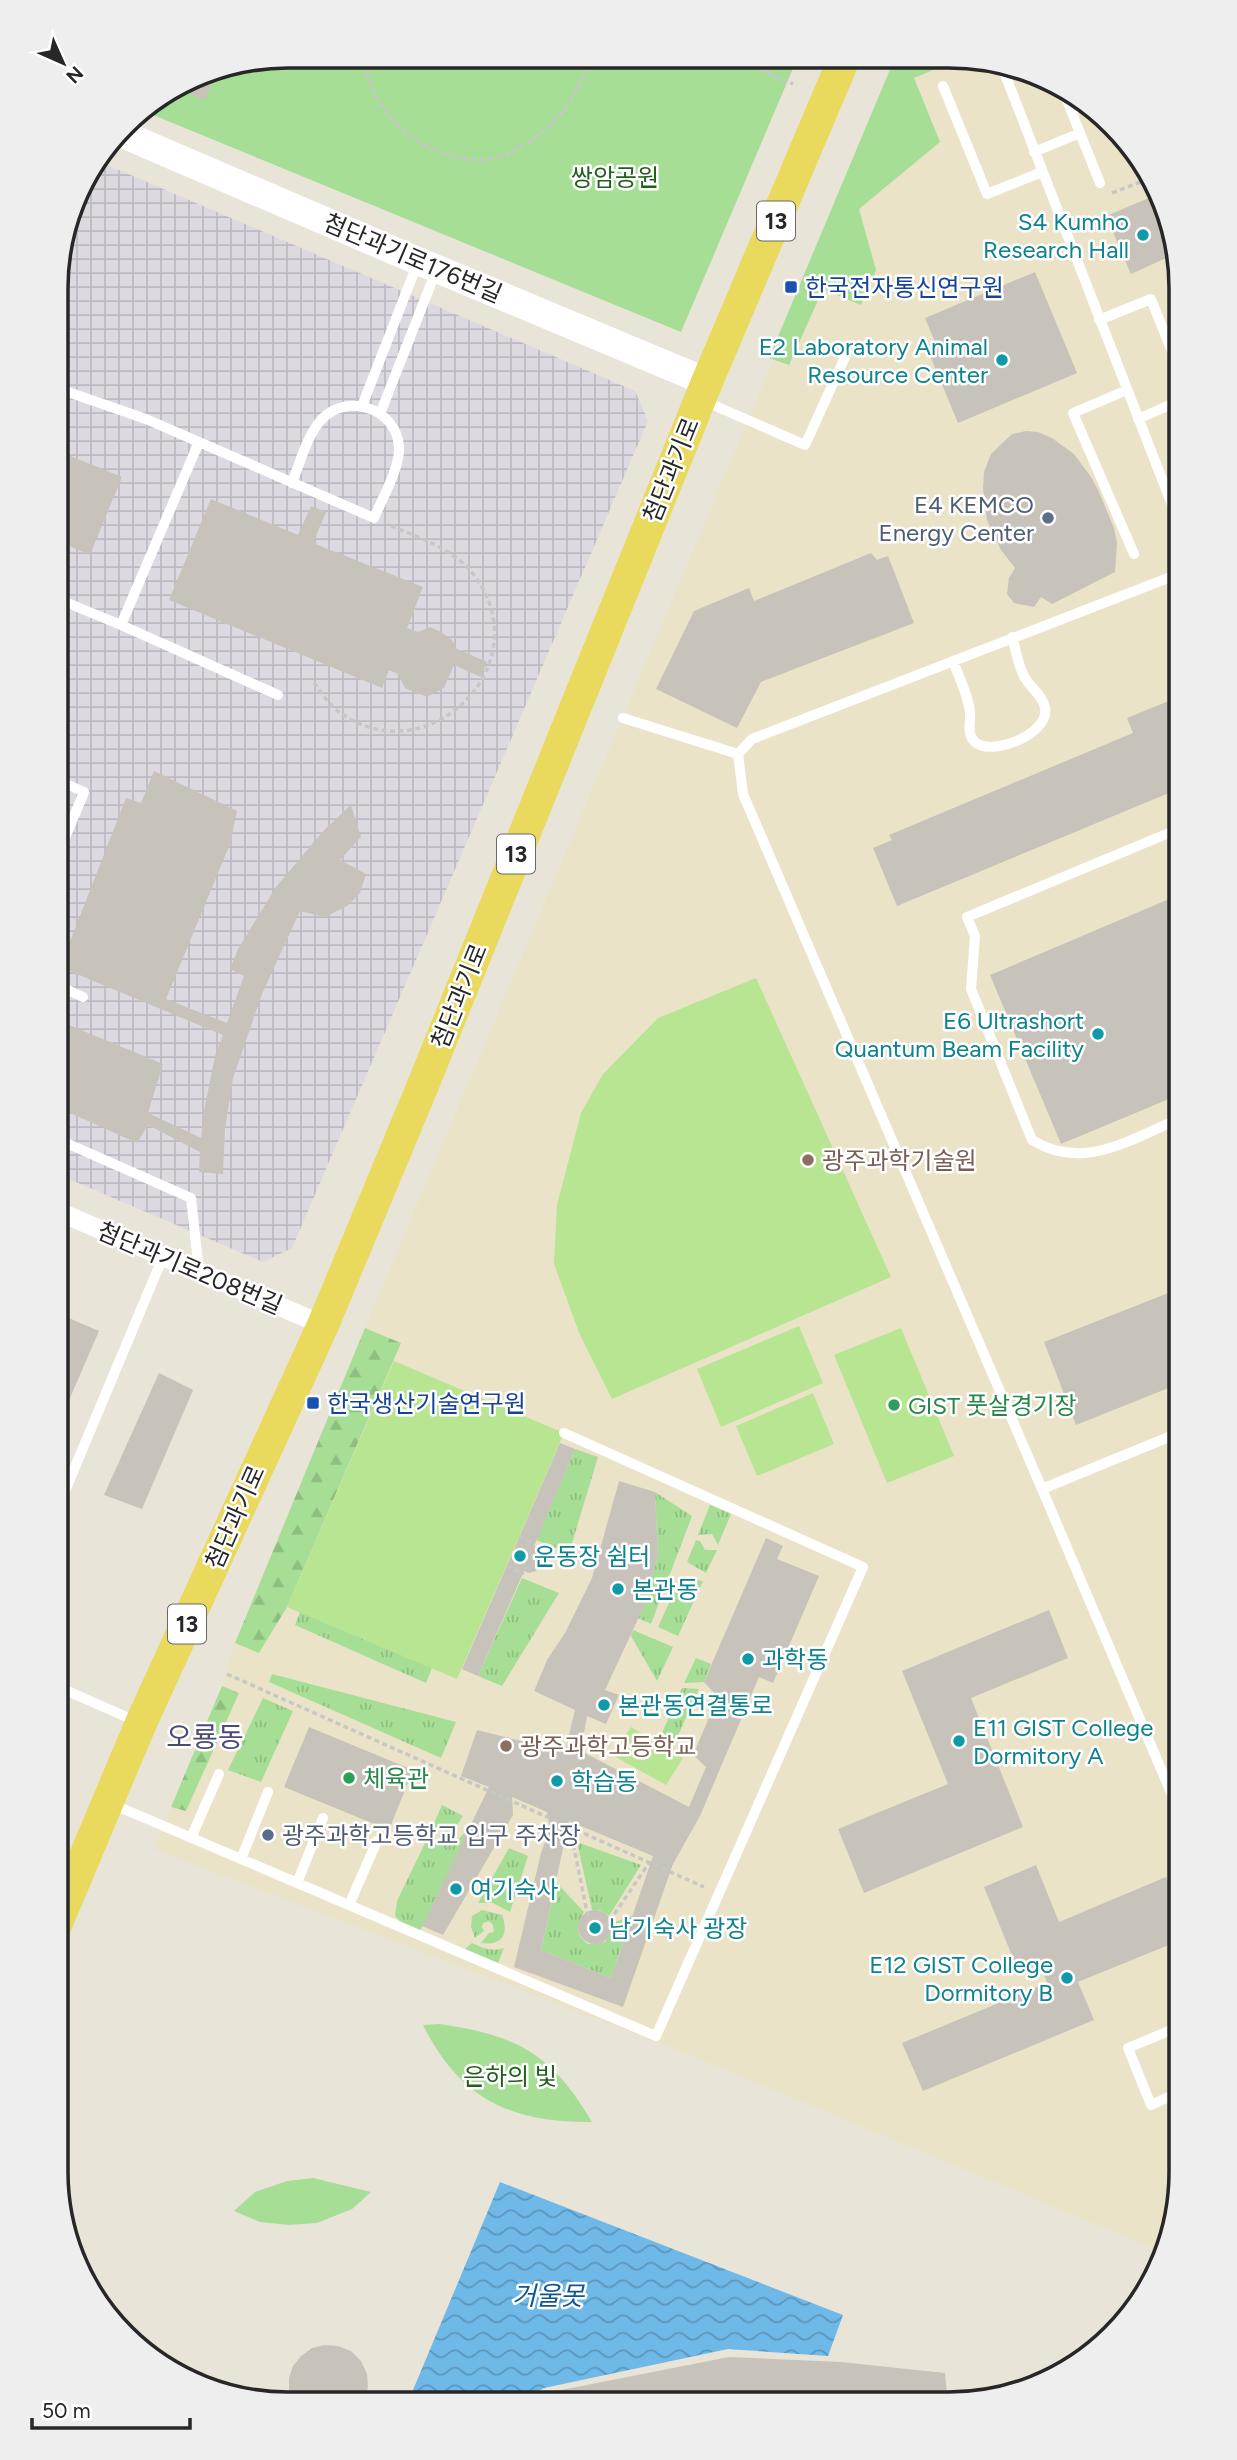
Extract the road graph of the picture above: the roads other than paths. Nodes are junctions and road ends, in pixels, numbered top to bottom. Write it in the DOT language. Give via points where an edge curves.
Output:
graph roads {
  1 [pos="841,68"];
  2 [pos="1006,76"];
  3 [pos="943,86"];
  4 [pos="1068,104"];
  5 [pos="1080,133"];
  6 [pos="129,137"];
  7 [pos="1034,152"];
  8 [pos="1042,172"];
  9 [pos="1100,183"];
  10 [pos="427,265"];
  11 [pos="1100,320"];
  12 [pos="1169,344"];
  13 [pos="846,355"];
  14 [pos="703,390"];
  15 [pos="1127,390"];
  16 [pos="69,392"];
  17 [pos="1169,405"];
  18 [pos="362,406"];
  19 [pos="380,414"];
  20 [pos="1138,419"];
  21 [pos="199,442"];
  22 [pos="292,483"];
  23 [pos="1169,497"];
  24 [pos="1134,554"];
  25 [pos="1169,578"];
  26 [pos="69,603"];
  27 [pos="121,625"];
  28 [pos="1012,637"];
  29 [pos="953,661"];
  30 [pos="278,695"];
  31 [pos="623,718"];
  32 [pos="738,754"];
  33 [pos="69,785"];
  34 [pos="69,828"];
  35 [pos="1169,833"];
  36 [pos="69,990"];
  37 [pos="83,997"];
  38 [pos="1169,1123"];
  39 [pos="69,1144"];
  40 [pos="69,1216"];
  41 [pos="163,1257"];
  42 [pos="199,1272"];
  43 [pos="323,1325"];
  44 [pos="564,1433"];
  45 [pos="1168,1437"];
  46 [pos="68,1483"];
  47 [pos="1042,1489"];
  48 [pos="68,1691"];
  49 [pos="141,1723"];
  50 [pos="219,1774"];
  51 [pos="1168,1786"];
  52 [pos="268,1792"];
  53 [pos="108,1802"];
  54 [pos="323,1818"];
  55 [pos="191,1838"];
  56 [pos="377,1841"];
  57 [pos="241,1859"];
  58 [pos="297,1882"];
  59 [pos="68,1896"];
  60 [pos="349,1905"];
  61 [pos="1168,2031"];
  62 [pos="1168,2098"];
  1 -- 14 [label="main road, 첨단과기로 / 13"];
  2 -- 7 [label="lane"];
  3 -- 8 [label="lane" via="987,194"];
  4 -- 5 [label="lane"];
  5 -- 7 [label="lane"];
  5 -- 9 [label="lane"];
  6 -- 10 [label="street, 첨단과기로176번길"];
  7 -- 8 [label="lane"];
  8 -- 11 [label="lane"];
  10 -- 14 [label="street, 첨단과기로176번길"];
  10 -- 18 [label="lane"];
  10 -- 19 [label="lane"];
  11 -- 12 [label="lane" via="1151,299"];
  11 -- 15 [label="lane"];
  13 -- 14 [label="lane" via="805,444"];
  14 -- 43 [label="main road, 첨단과기로 / 13"];
  15 -- 20 [label="lane"];
  15 -- 24 [label="lane" via="1073,413"];
  16 -- 21 [label="lane"];
  17 -- 20 [label="lane"];
  18 -- 19 [label="lane"];
  18 -- 22 [label="lane" via="341,408 322,420"];
  19 -- 22 [label="lane" via="396,432 399,447 398,461 374,518"];
  20 -- 23 [label="lane"];
  21 -- 22 [label="lane"];
  21 -- 27 [label="lane"];
  25 -- 28 [label="lane"];
  26 -- 27 [label="lane"];
  27 -- 30 [label="lane"];
  28 -- 29 [label="lane"];
  28 -- 29 [label="lane" via="1023,675 1045,706 1046,715 1041,725 1019,740 983,747 972,739 969,706"];
  29 -- 32 [label="lane" via="752,739"];
  31 -- 32 [label="lane"];
  32 -- 47 [label="lane" via="743,794"];
  33 -- 34 [label="lane" via="84,792"];
  35 -- 38 [label="lane" via="967,917 975,936 971,989 1032,1140 1048,1150 1071,1155 1097,1153"];
  36 -- 37 [label="lane"];
  39 -- 42 [label="lane" via="191,1198"];
  40 -- 41 [label="street, 첨단과기로208번길"];
  41 -- 42 [label="street, 첨단과기로208번길"];
  41 -- 46 [label="lane"];
  42 -- 43 [label="street, 첨단과기로208번길"];
  43 -- 49 [label="main road, 첨단과기로 / 13"];
  44 -- 60 [label="lane" via="863,1567 656,2036"];
  45 -- 47 [label="lane"];
  47 -- 51 [label="lane"];
  48 -- 49 [label="lane"];
  49 -- 53 [label="main road, 첨단과기로 / 13"];
  50 -- 55 [label="lane"];
  52 -- 57 [label="lane"];
  53 -- 55 [label="lane"];
  53 -- 59 [label="main road, 첨단과기로 / 13"];
  54 -- 58 [label="lane"];
  55 -- 57 [label="lane"];
  56 -- 60 [label="lane"];
  57 -- 58 [label="lane"];
  58 -- 60 [label="lane"];
  61 -- 62 [label="lane" via="1128,2048 1151,2105"];
}
